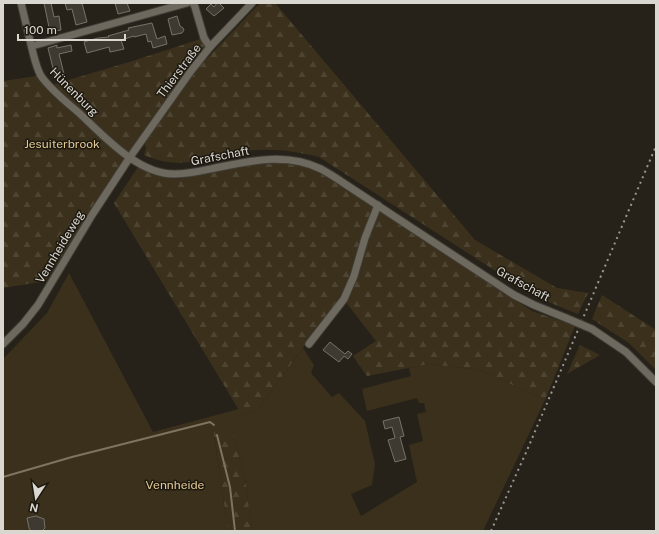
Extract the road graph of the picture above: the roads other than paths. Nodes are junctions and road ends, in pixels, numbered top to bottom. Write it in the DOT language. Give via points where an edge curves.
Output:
graph roads {
  1 [pos="21,3"];
  2 [pos="188,3"];
  3 [pos="193,3"];
  4 [pos="252,3"];
  5 [pos="32,46"];
  6 [pos="210,48"];
  7 [pos="130,157"];
  8 [pos="378,205"];
  9 [pos="3,344"];
  10 [pos="309,344"];
  11 [pos="656,382"];
  1 -- 5 [label="street, Hünenburg"];
  2 -- 5 [label="street"];
  3 -- 6 [label="street" via="204,38"];
  4 -- 6 [label="street, Thierstraße"];
  5 -- 7 [label="street, Hünenburg" via="40,75 49,86"];
  6 -- 7 [label="street, Thierstraße"];
  7 -- 8 [label="street, Grafschaft" via="151,169 174,174 252,160 291,160 320,169"];
  7 -- 9 [label="street, Vennheideweg" via="38,305"];
  8 -- 10 [label="street" via="344,299"];
  8 -- 11 [label="street, Grafschaft, bridge" via="514,295 592,329 626,352"];
}
